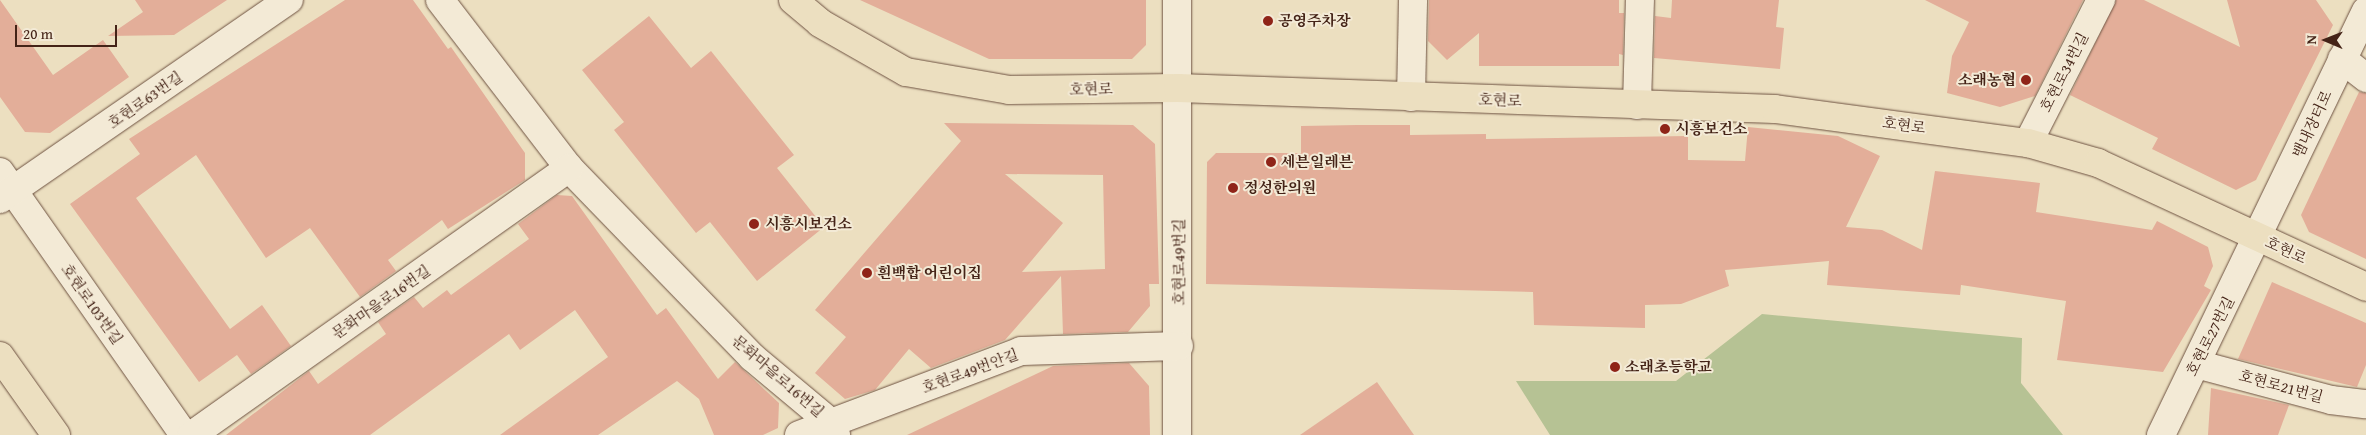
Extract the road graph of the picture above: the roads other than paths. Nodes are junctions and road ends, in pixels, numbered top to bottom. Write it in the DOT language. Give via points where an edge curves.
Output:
graph roads {
  1 [pos="289,0"];
  2 [pos="440,0"];
  3 [pos="794,0"];
  4 [pos="1177,0"];
  5 [pos="1413,0"];
  6 [pos="1640,0"];
  7 [pos="2101,0"];
  8 [pos="2366,11"];
  9 [pos="2342,59"];
  10 [pos="2366,78"];
  11 [pos="1178,88"];
  12 [pos="1411,97"];
  13 [pos="1637,106"];
  14 [pos="2028,143"];
  15 [pos="569,168"];
  16 [pos="4,188"];
  17 [pos="2260,238"];
  18 [pos="2366,287"];
  19 [pos="1179,346"];
  20 [pos="0,356"];
  21 [pos="2196,364"];
  22 [pos="2366,404"];
  23 [pos="834,429"];
  24 [pos="56,435"];
  25 [pos="184,435"];
  26 [pos="192,435"];
  27 [pos="799,435"];
  28 [pos="1177,435"];
  29 [pos="2161,435"];
  1 -- 16 [label="street, 호현로63번길"];
  2 -- 15 [label="street, 문화마을로16번길"];
  3 -- 11 [label="main road, 호현로" via="820,23 906,72 1009,90"];
  4 -- 11 [label="street, 호현로49번길"];
  5 -- 12 [label="street"];
  6 -- 13 [label="street"];
  7 -- 14 [label="street, 호현로34번길"];
  8 -- 9 [label="street, 뱀내장터로"];
  9 -- 10 [label="street"];
  9 -- 17 [label="street, 뱀내장터로"];
  11 -- 12 [label="main road, 호현로"];
  11 -- 19 [label="street, 호현로49번길"];
  12 -- 13 [label="main road, 호현로"];
  13 -- 14 [label="main road, 호현로" via="1775,109"];
  14 -- 17 [label="main road, 호현로" via="2098,163"];
  15 -- 23 [label="street, 문화마을로16번길" via="752,357"];
  15 -- 26 [label="street, 문화마을로16번길"];
  16 -- 25 [label="street, 호현로103번길"];
  17 -- 18 [label="main road, 호현로"];
  17 -- 21 [label="street, 호현로27번길"];
  19 -- 23 [label="street, 호현로49번안길" via="1021,352"];
  19 -- 28 [label="street, 호현로49번길"];
  20 -- 24 [label="main road"];
  21 -- 22 [label="street, 호현로21번길" via="2331,400"];
  21 -- 29 [label="street, 호현로27번길"];
  23 -- 27 [label="street, 호현로49번안길"];
}
